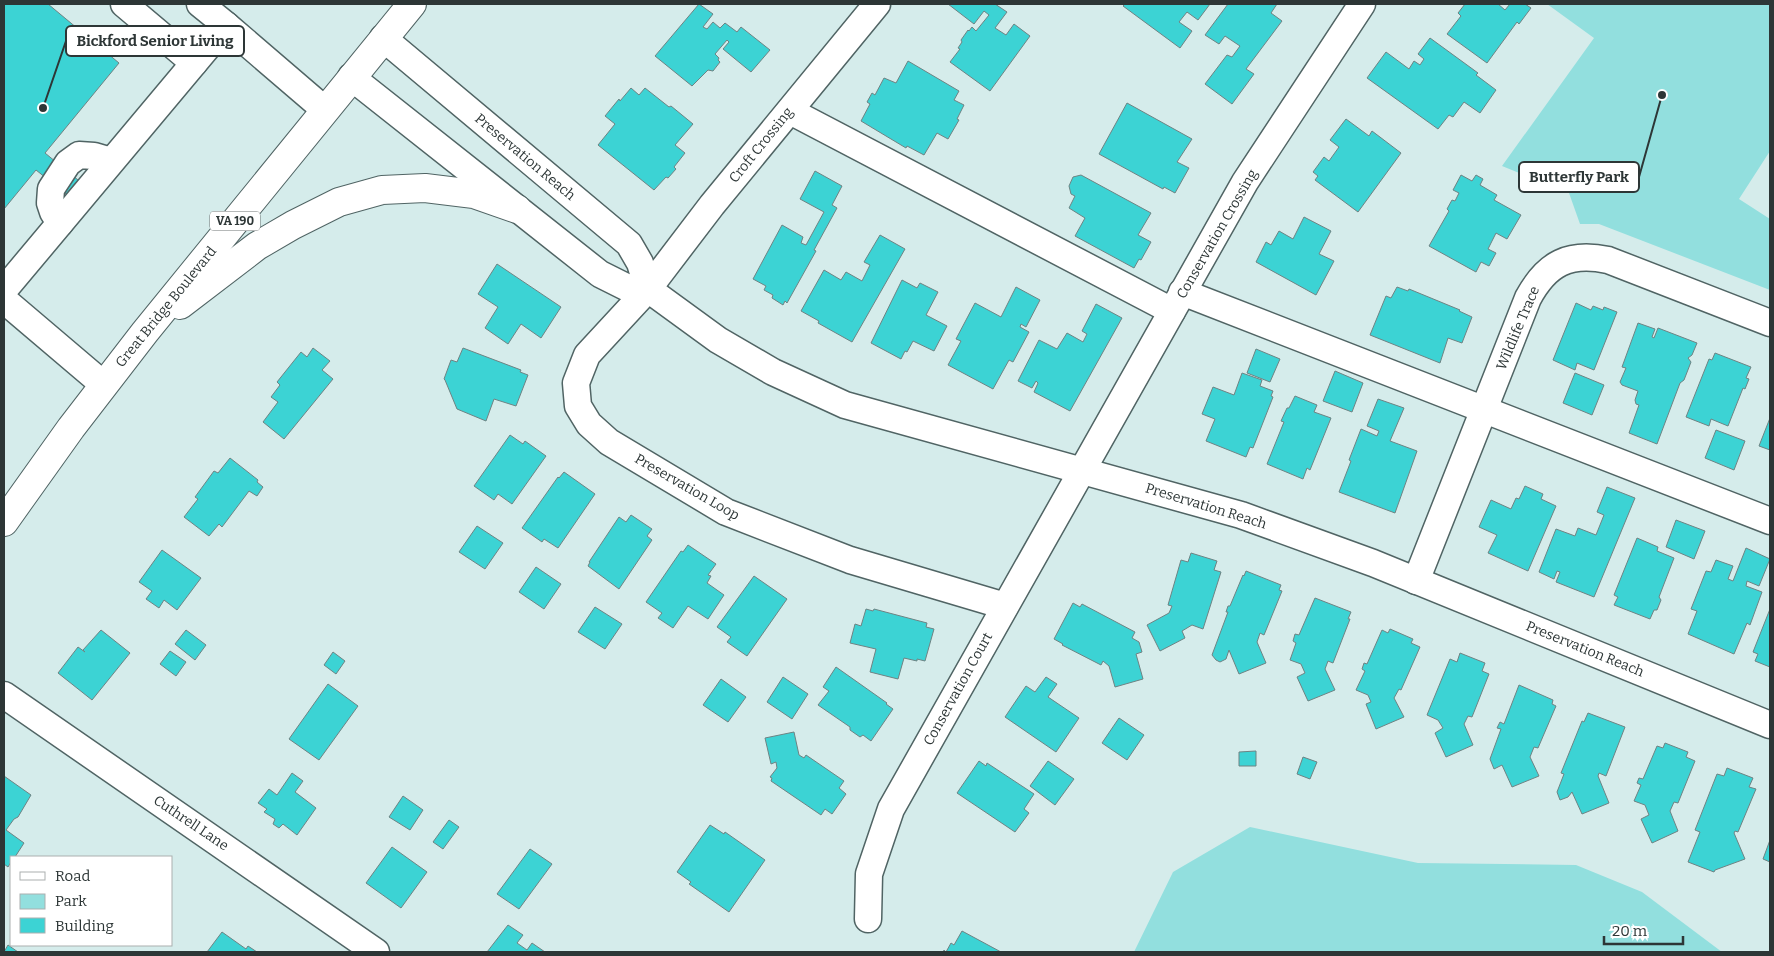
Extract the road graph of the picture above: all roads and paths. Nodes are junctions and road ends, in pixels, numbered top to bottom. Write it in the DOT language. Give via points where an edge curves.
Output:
graph roads {
  1 [pos="124,4"];
  2 [pos="200,4"];
  3 [pos="412,4"];
  4 [pos="877,4"];
  5 [pos="1362,4"];
  6 [pos="226,25"];
  7 [pos="384,38"];
  8 [pos="194,63"];
  9 [pos="351,77"];
  10 [pos="325,110"];
  11 [pos="790,110"];
  12 [pos="518,209"];
  13 [pos="648,289"];
  14 [pos="4,290"];
  15 [pos="4,300"];
  16 [pos="1177,302"];
  17 [pos="1770,324"];
  18 [pos="145,332"];
  19 [pos="104,385"];
  20 [pos="1484,410"];
  21 [pos="1082,470"];
  22 [pos="1770,521"];
  23 [pos="4,522"];
  24 [pos="1416,581"];
  25 [pos="1005,606"];
  26 [pos="4,695"];
  27 [pos="1770,724"];
  28 [pos="868,919"];
  29 [pos="376,952"];
  1 -- 8 [label="street"];
  2 -- 6 [label="street"];
  3 -- 7 [label="main road, Great Bridge Boulevard / VA 190"];
  4 -- 11 [label="street, Croft Crossing"];
  5 -- 16 [label="street, Conservation Crossing" via="1245,182"];
  6 -- 8 [label="street"];
  6 -- 10 [label="street"];
  7 -- 9 [label="main road, Great Bridge Boulevard / VA 190"];
  7 -- 13 [label="street, Preservation Reach" via="629,244 640,263"];
  8 -- 14 [label="street"];
  9 -- 10 [label="main road, Great Bridge Boulevard / VA 190"];
  9 -- 12 [label="street, Preservation Reach"];
  10 -- 18 [label="main road, Great Bridge Boulevard / VA 190"];
  11 -- 13 [label="street, Croft Crossing"];
  11 -- 16 [label="street"];
  12 -- 13 [label="street, Preservation Reach" via="600,274 628,288"];
  12 -- 18 [label="main road" via="474,194 425,188 382,190 340,202 258,246"];
  13 -- 21 [label="street, Preservation Reach" via="733,349 773,372 846,405"];
  13 -- 25 [label="street, Preservation Loop" via="587,355 576,383 578,406 589,424 609,442 726,512 850,560"];
  15 -- 19 [label="street"];
  16 -- 20 [label="street"];
  16 -- 21 [label="street, Conservation Crossing"];
  17 -- 20 [label="street, Wildlife Trace" via="1608,260 1595,257 1564,262 1550,269 1537,282"];
  18 -- 19 [label="main road, Great Bridge Boulevard / VA 190"];
  19 -- 23 [label="main road, Great Bridge Boulevard / VA 190"];
  20 -- 22 [label="street"];
  20 -- 24 [label="street, Wildlife Trace"];
  21 -- 24 [label="street, Preservation Reach" via="1241,515"];
  21 -- 25 [label="street, Conservation Court"];
  24 -- 27 [label="street, Preservation Reach"];
  25 -- 28 [label="street, Conservation Court" via="891,809 869,874"];
  26 -- 29 [label="street, Cuthrell Lane"];
}
